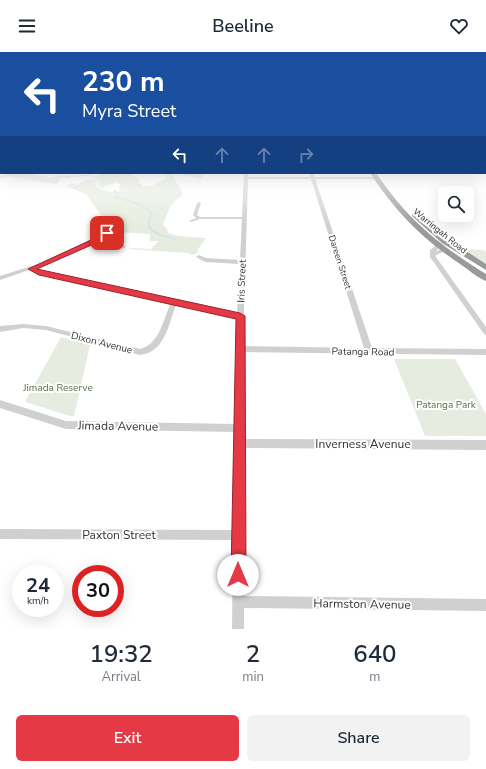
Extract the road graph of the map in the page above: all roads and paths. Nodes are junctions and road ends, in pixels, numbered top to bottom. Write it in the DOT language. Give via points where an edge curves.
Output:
graph roads {
  1 [pos="246,175"];
  2 [pos="376,175"];
  3 [pos="312,176"];
  4 [pos="199,203"];
  5 [pos="199,218"];
  6 [pos="244,218"];
  7 [pos="102,222"];
  8 [pos="191,222"];
  9 [pos="94,241"];
  10 [pos="437,244"];
  11 [pos="123,247"];
  12 [pos="445,250"];
  13 [pos="433,254"];
  14 [pos="199,257"];
  15 [pos="242,262"];
  16 [pos="486,268"];
  17 [pos="31,269"];
  18 [pos="0,278"];
  19 [pos="486,278"];
  20 [pos="174,303"];
  21 [pos="240,316"];
  22 [pos="0,329"];
  23 [pos="486,332"];
  24 [pos="239,349"];
  25 [pos="369,351"];
  26 [pos="486,352"];
  27 [pos="0,404"];
  28 [pos="239,428"];
  29 [pos="239,443"];
  30 [pos="486,445"];
  31 [pos="0,534"];
  32 [pos="239,535"];
  33 [pos="238,602"];
  34 [pos="486,605"];
  35 [pos="238,629"];
  1 -- 3 [label="street"];
  1 -- 6 [label="street, Iris Street"];
  2 -- 3 [label="street"];
  2 -- 10 [label="highway, Warringah Road" via="401,211"];
  2 -- 16 [label="highway, Warringah Road" via="419,219 445,241"];
  3 -- 25 [label="street, Dareen Street"];
  4 -- 5 [label="street" via="195,215"];
  5 -- 6 [label="street"];
  5 -- 8 [label="street"];
  6 -- 15 [label="street, Iris Street"];
  7 -- 9 [label="street" via="108,230 107,233"];
  9 -- 11 [label="street"];
  9 -- 17 [label="street"];
  10 -- 12 [label="highway, Warringah Road"];
  10 -- 13 [label="street"];
  12 -- 13 [label="street"];
  12 -- 19 [label="highway, Warringah Road"];
  13 -- 23 [label="street" via="436,262"];
  14 -- 15 [label="street" via="205,260"];
  15 -- 21 [label="street, Iris Street"];
  17 -- 18 [label="street"];
  17 -- 20 [label="street" via="39,273"];
  20 -- 21 [label="street"];
  20 -- 22 [label="street, Dixon Avenue" via="166,325 151,349 145,352 46,328 23,326"];
  21 -- 24 [label="street, Iris Street"];
  24 -- 25 [label="street, Patanga Road"];
  24 -- 28 [label="street, Iris Street"];
  25 -- 26 [label="street, Patanga Road"];
  27 -- 28 [label="street, Jimada Avenue" via="66,424"];
  28 -- 29 [label="street, Iris Street"];
  29 -- 30 [label="street, Inverness Avenue"];
  29 -- 32 [label="street, Iris Street"];
  31 -- 32 [label="street, Paxton Street"];
  32 -- 33 [label="street, Iris Street"];
  33 -- 34 [label="street, Harmston Avenue"];
  33 -- 35 [label="street, Iris Street"];
}
